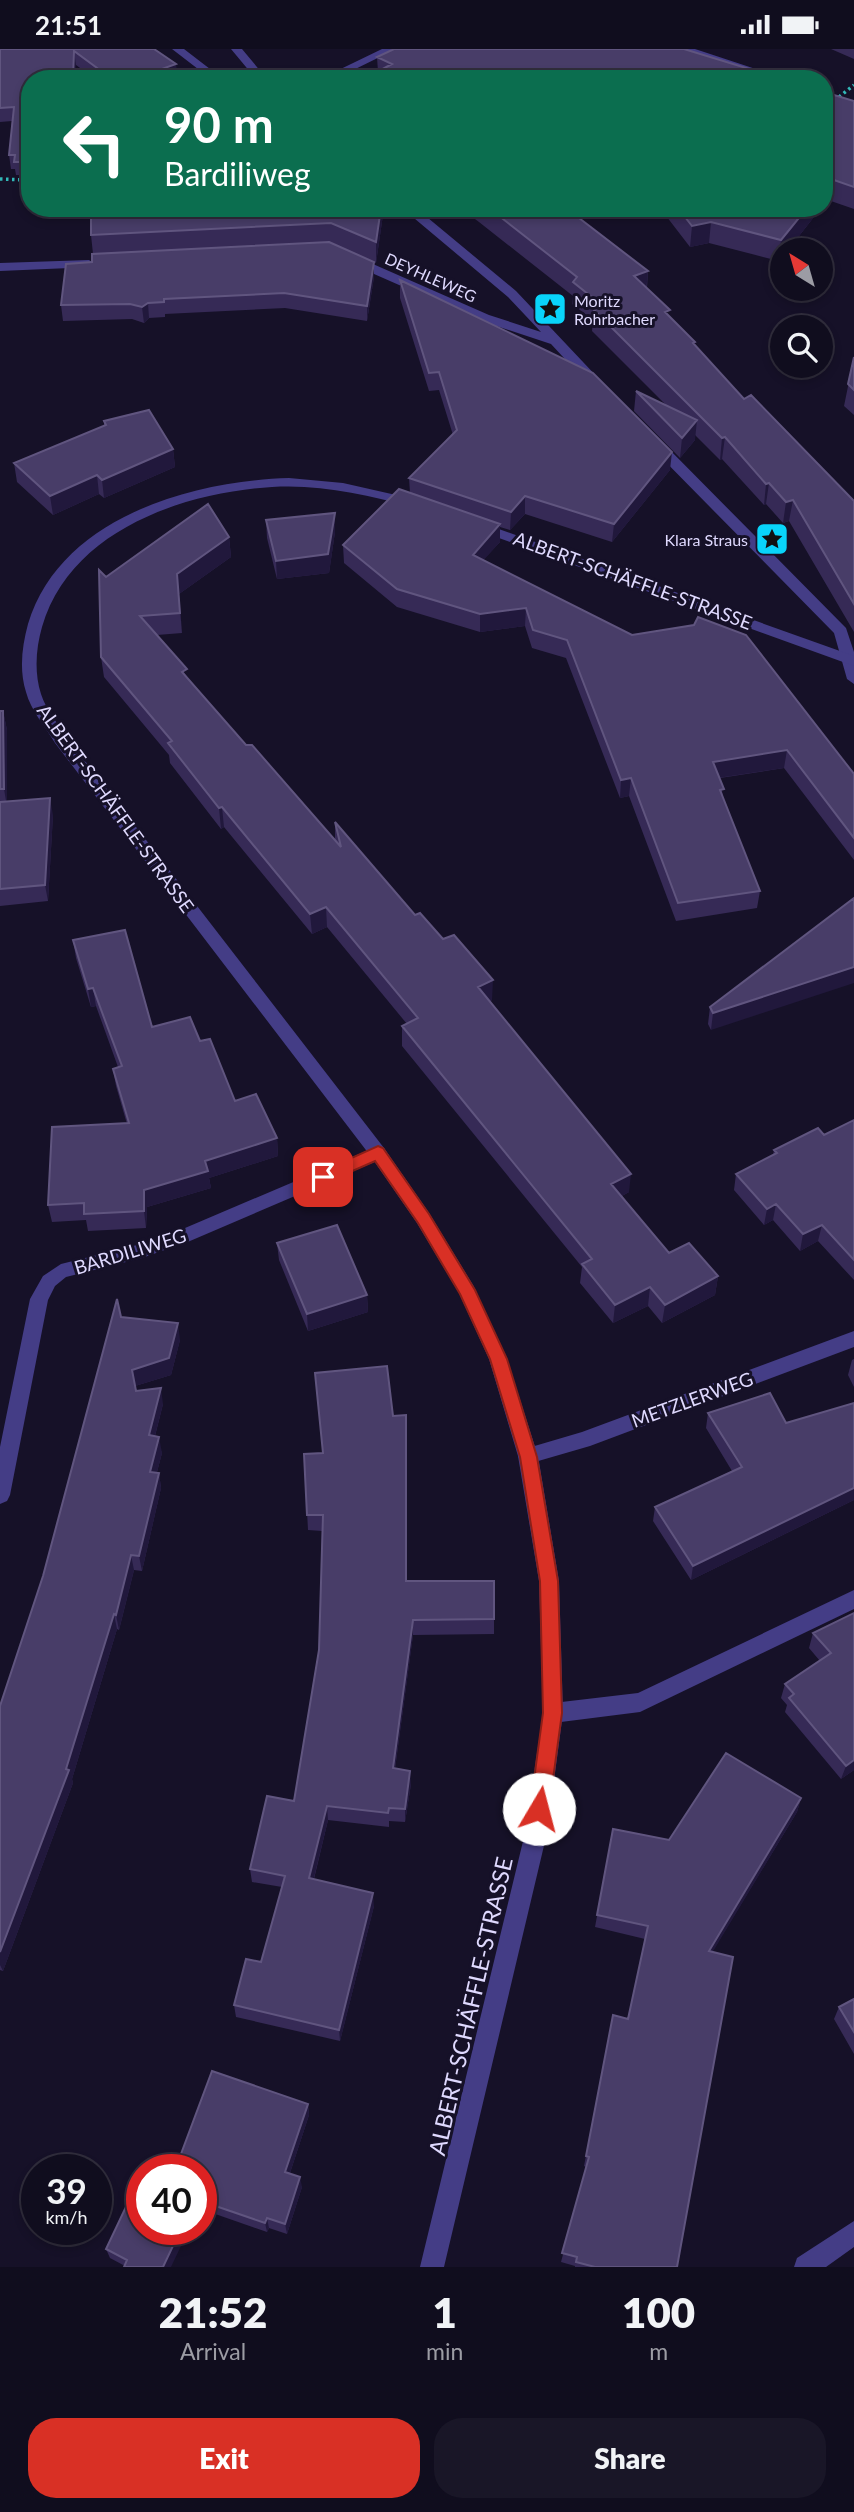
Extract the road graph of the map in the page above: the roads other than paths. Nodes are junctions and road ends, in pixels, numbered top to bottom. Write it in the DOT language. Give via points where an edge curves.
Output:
graph roads {
  1 [pos="177,49"];
  2 [pos="236,49"];
  3 [pos="391,49"];
  4 [pos="684,49"];
  5 [pos="206,70"];
  6 [pos="254,70"];
  7 [pos="345,70"];
  8 [pos="752,70"];
  9 [pos="419,217"];
  10 [pos="345,257"];
  11 [pos="108,264"];
  12 [pos="0,267"];
  13 [pos="554,341"];
  14 [pos="602,390"];
  15 [pos="640,428"];
  16 [pos="435,510"];
  17 [pos="462,520"];
  18 [pos="851,660"];
  19 [pos="854,679"];
  20 [pos="378,1153"];
  21 [pos="854,1339"];
  22 [pos="528,1457"];
  23 [pos="0,1495"];
  24 [pos="854,1599"];
  25 [pos="553,1713"];
  26 [pos="854,2233"];
  27 [pos="432,2267"];
  28 [pos="806,2267"];
  1 -- 5 [label="street"];
  2 -- 6 [label="street"];
  3 -- 7 [label="street"];
  4 -- 8 [label="street"];
  9 -- 13 [label="street" via="512,294"];
  10 -- 13 [label="street, DEYHLEWEG" via="485,318"];
  11 -- 12 [label="street"];
  13 -- 14 [label="street"];
  15 -- 18 [label="street" via="841,631"];
  16 -- 20 [label="street, ALBERT-SCHÄFFLE-STRASSE" via="377,492 324,483 270,483 171,502 100,537 69,563 43,597 27,663 36,702 60,739"];
  17 -- 18 [label="street, ALBERT-SCHÄFFLE-STRASSE"];
  18 -- 19 [label="street"];
  20 -- 22 [label="street, ALBERT-SCHÄFFLE-STRASSE" via="467,1290 498,1359"];
  20 -- 23 [label="street, BARDILIWEG" via="184,1236 61,1271 49,1281 38,1299"];
  21 -- 22 [label="street, METZLERWEG"];
  22 -- 25 [label="street, ALBERT-SCHÄFFLE-STRASSE" via="549,1581"];
  24 -- 25 [label="street" via="640,1702"];
  25 -- 27 [label="street, ALBERT-SCHÄFFLE-STRASSE" via="536,1833"];
  26 -- 28 [label="street"];
}
